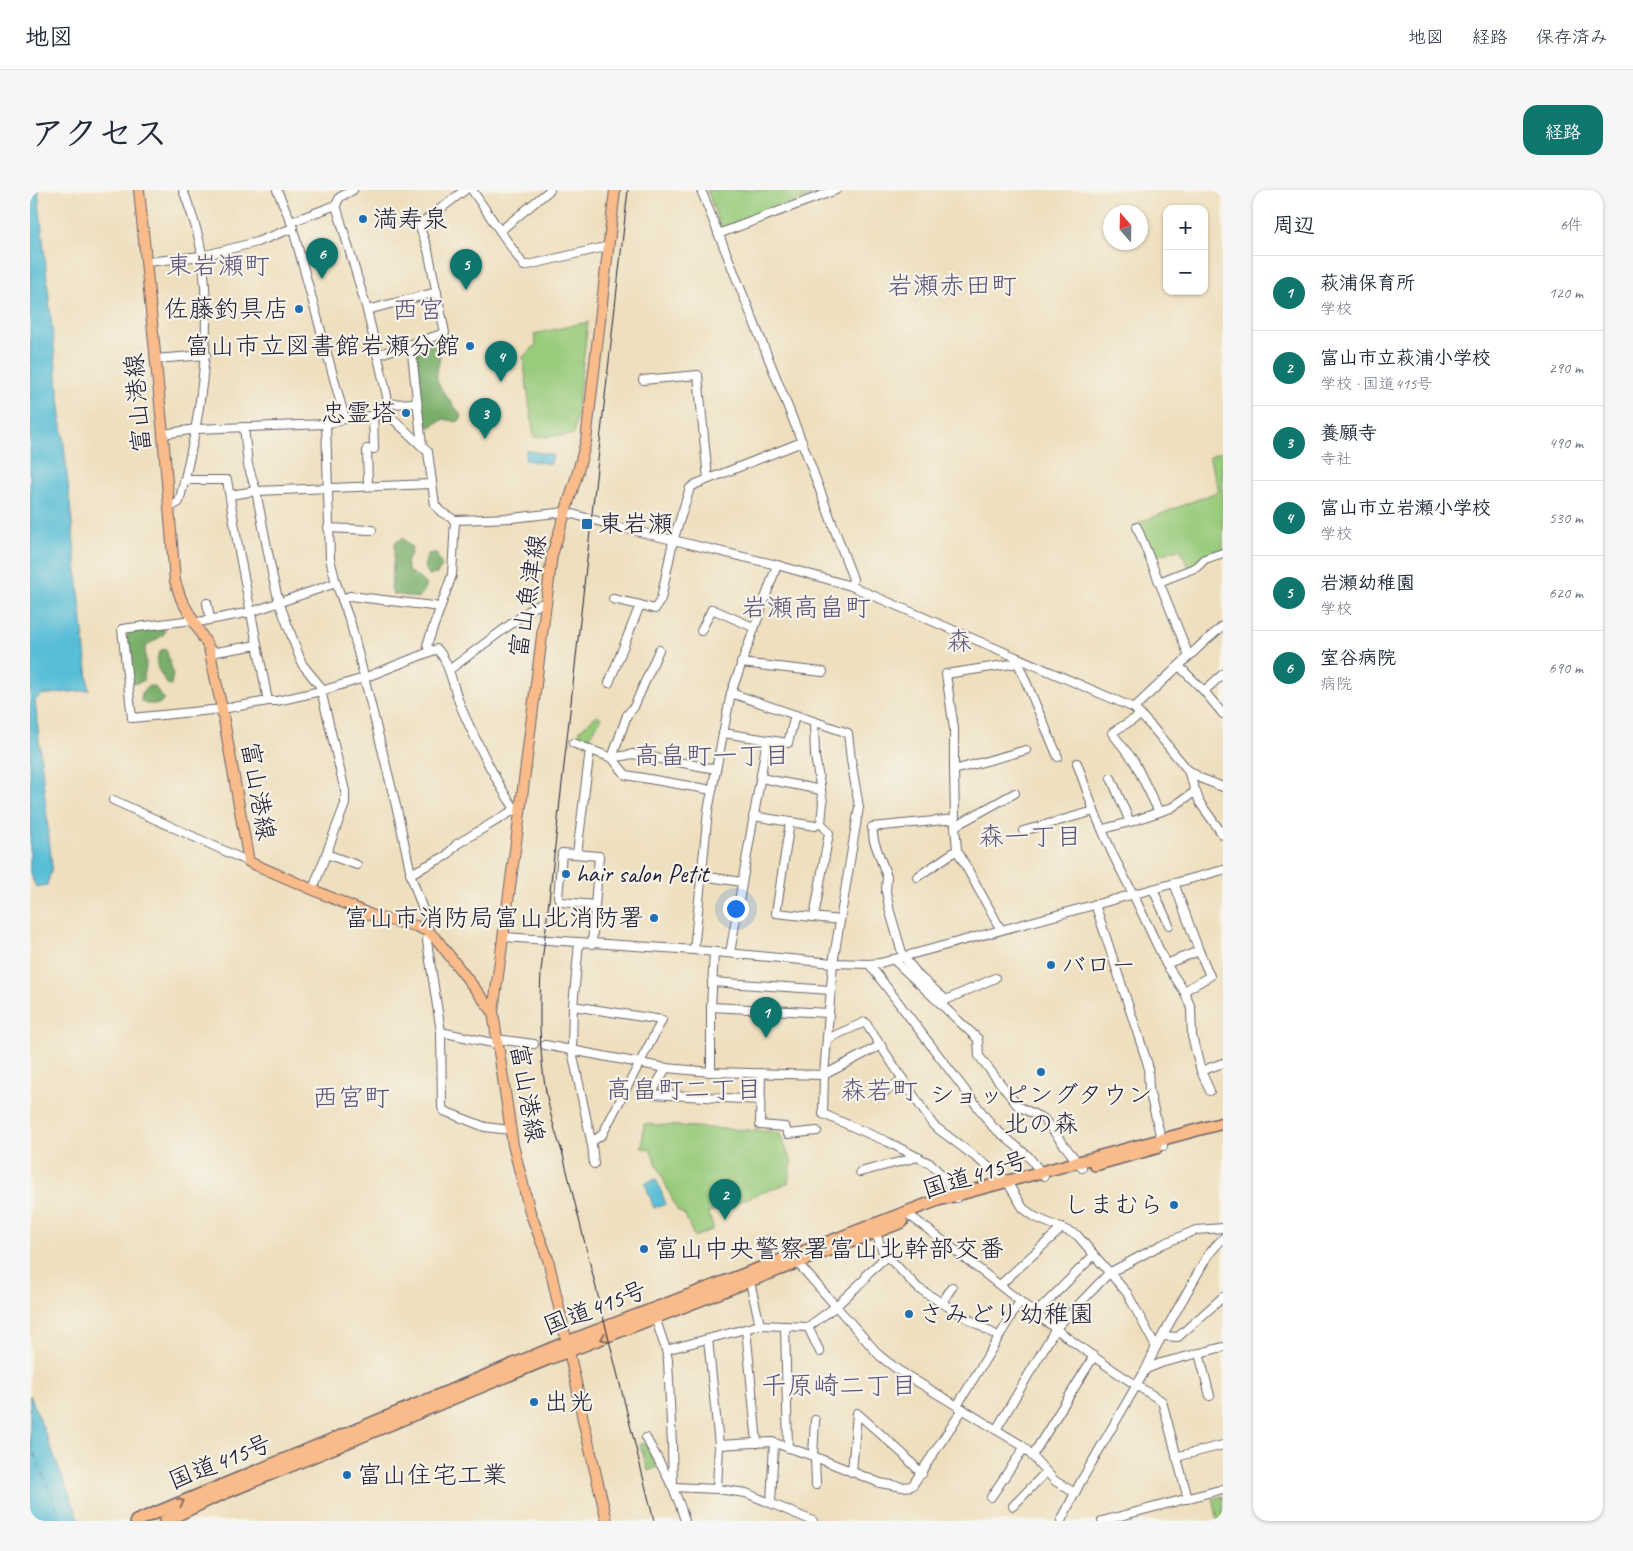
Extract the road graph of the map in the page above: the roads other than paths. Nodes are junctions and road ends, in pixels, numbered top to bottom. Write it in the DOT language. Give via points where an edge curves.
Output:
graph roads {
  1 [pos="139,190"];
  2 [pos="183,190"];
  3 [pos="277,190"];
  4 [pos="465,190"];
  5 [pos="472,190"];
  6 [pos="550,190"];
  7 [pos="615,190"];
  8 [pos="701,190"];
  9 [pos="836,190"];
  10 [pos="348,191"];
  11 [pos="336,204"];
  12 [pos="292,225"];
  13 [pos="500,231"];
  14 [pos="718,234"];
  15 [pos="609,246"];
  16 [pos="202,256"];
  17 [pos="147,262"];
  18 [pos="437,292"];
  19 [pos="367,310"];
  20 [pos="411,344"];
  21 [pos="377,354"];
  22 [pos="206,355"];
  23 [pos="156,359"];
  24 [pos="642,380"];
  25 [pos="417,403"];
  26 [pos="387,404"];
  27 [pos="388,414"];
  28 [pos="373,415"];
  29 [pos="345,419"];
  30 [pos="326,424"];
  31 [pos="244,427"];
  32 [pos="196,430"];
  33 [pos="163,434"];
  34 [pos="802,442"];
  35 [pos="422,446"];
  36 [pos="708,479"];
  37 [pos="185,480"];
  38 [pos="431,484"];
  39 [pos="368,486"];
  40 [pos="328,487"];
  41 [pos="256,491"];
  42 [pos="230,495"];
  43 [pos="169,508"];
  44 [pos="565,512"];
  45 [pos="455,520"];
  46 [pos="1137,527"];
  47 [pos="328,528"];
  48 [pos="372,530"];
  49 [pos="673,541"];
  50 [pos="1223,553"];
  51 [pos="776,565"];
  52 [pos="1159,582"];
  53 [pos="336,583"];
  54 [pos="850,586"];
  55 [pos="342,599"];
  56 [pos="613,599"];
  57 [pos="279,602"];
  58 [pos="546,602"];
  59 [pos="207,603"];
  60 [pos="640,605"];
  61 [pos="440,607"];
  62 [pos="250,612"];
  63 [pos="210,618"];
  64 [pos="193,621"];
  65 [pos="1223,626"];
  66 [pos="753,627"];
  67 [pos="701,631"];
  68 [pos="257,645"];
  69 [pos="430,650"];
  70 [pos="659,650"];
  71 [pos="210,652"];
  72 [pos="1189,656"];
  73 [pos="1019,661"];
  74 [pos="741,663"];
  75 [pos="1179,666"];
  76 [pos="449,670"];
  77 [pos="823,672"];
  78 [pos="1223,674"];
  79 [pos="364,678"];
  80 [pos="609,683"];
  81 [pos="321,691"];
  82 [pos="1204,691"];
  83 [pos="731,693"];
  84 [pos="268,701"];
  85 [pos="222,708"];
  86 [pos="1134,708"];
  87 [pos="1223,714"];
  88 [pos="795,715"];
  89 [pos="1140,715"];
  90 [pos="814,722"];
  91 [pos="723,733"];
  92 [pos="767,740"];
  93 [pos="573,743"];
  94 [pos="590,749"];
  95 [pos="1026,750"];
  96 [pos="1058,757"];
  97 [pos="612,758"];
  98 [pos="1077,763"];
  99 [pos="716,769"];
  100 [pos="1187,769"];
  101 [pos="954,770"];
  102 [pos="761,778"];
  103 [pos="1111,778"];
  104 [pos="1223,787"];
  105 [pos="712,790"];
  106 [pos="821,790"];
  107 [pos="1196,791"];
  108 [pos="1015,793"];
  109 [pos="113,800"];
  110 [pos="517,811"];
  111 [pos="1094,811"];
  112 [pos="1159,812"];
  113 [pos="753,816"];
  114 [pos="790,822"];
  115 [pos="955,822"];
  116 [pos="1130,822"];
  117 [pos="821,823"];
  118 [pos="1022,830"];
  119 [pos="1103,830"];
  120 [pos="1223,835"];
  121 [pos="957,850"];
  122 [pos="326,854"];
  123 [pos="577,854"];
  124 [pos="249,862"];
  125 [pos="357,865"];
  126 [pos="1223,870"];
  127 [pos="410,874"];
  128 [pos="702,876"];
  129 [pos="917,877"];
  130 [pos="742,882"];
  131 [pos="1174,883"];
  132 [pos="313,889"];
  133 [pos="1153,889"];
  134 [pos="1133,894"];
  135 [pos="1095,904"];
  136 [pos="595,905"];
  137 [pos="814,918"];
  138 [pos="840,920"];
  139 [pos="1169,924"];
  140 [pos="1001,930"];
  141 [pos="429,932"];
  142 [pos="504,937"];
  143 [pos="579,943"];
  144 [pos="592,944"];
  145 [pos="694,950"];
  146 [pos="714,952"];
  147 [pos="1199,952"];
  148 [pos="730,953"];
  149 [pos="903,956"];
  150 [pos="892,959"];
  151 [pos="833,963"];
  152 [pos="869,964"];
  153 [pos="1166,964"];
  154 [pos="995,978"];
  155 [pos="712,982"];
  156 [pos="831,990"];
  157 [pos="1184,991"];
  158 [pos="572,1006"];
  159 [pos="711,1007"];
  160 [pos="492,1012"];
  161 [pos="829,1012"];
  162 [pos="441,1032"];
  163 [pos="827,1038"];
  164 [pos="496,1042"];
  165 [pos="534,1044"];
  166 [pos="545,1045"];
  167 [pos="881,1046"];
  168 [pos="572,1052"];
  169 [pos="638,1063"];
  170 [pos="1223,1063"];
  171 [pos="666,1068"];
  172 [pos="1201,1071"];
  173 [pos="711,1072"];
  174 [pos="761,1074"];
  175 [pos="824,1075"];
  176 [pos="903,1079"];
  177 [pos="1210,1091"];
  178 [pos="879,1096"];
  179 [pos="760,1100"];
  180 [pos="1223,1123"];
  181 [pos="510,1130"];
  182 [pos="817,1131"];
  183 [pos="1223,1131"];
  184 [pos="591,1142"];
  185 [pos="1161,1143"];
  186 [pos="918,1157"];
  187 [pos="594,1164"];
  188 [pos="1080,1164"];
  189 [pos="860,1172"];
  190 [pos="1043,1174"];
  191 [pos="1007,1184"];
  192 [pos="957,1197"];
  193 [pos="909,1215"];
  194 [pos="1062,1228"];
  195 [pos="1223,1228"];
  196 [pos="874,1229"];
  197 [pos="1223,1238"];
  198 [pos="1094,1255"];
  199 [pos="887,1256"];
  200 [pos="795,1260"];
  201 [pos="1109,1272"];
  202 [pos="749,1277"];
  203 [pos="1000,1285"];
  204 [pos="952,1287"];
  205 [pos="1223,1297"];
  206 [pos="1020,1301"];
  207 [pos="942,1303"];
  208 [pos="835,1307"];
  209 [pos="654,1313"];
  210 [pos="1036,1313"];
  211 [pos="760,1325"];
  212 [pos="785,1326"];
  213 [pos="808,1327"];
  214 [pos="1056,1328"];
  215 [pos="746,1329"];
  216 [pos="1163,1336"];
  217 [pos="999,1337"];
  218 [pos="708,1338"];
  219 [pos="568,1347"];
  220 [pos="1156,1347"];
  221 [pos="1223,1347"];
  222 [pos="666,1350"];
  223 [pos="820,1352"];
  224 [pos="1199,1353"];
  225 [pos="1094,1356"];
  226 [pos="1146,1369"];
  227 [pos="1136,1386"];
  228 [pos="1210,1396"];
  229 [pos="960,1408"];
  230 [pos="815,1420"];
  231 [pos="996,1430"];
  232 [pos="646,1438"];
  233 [pos="758,1443"];
  234 [pos="774,1443"];
  235 [pos="719,1445"];
  236 [pos="1223,1445"];
  237 [pos="788,1448"];
  238 [pos="1024,1448"];
  239 [pos="814,1456"];
  240 [pos="1032,1456"];
  241 [pos="1176,1457"];
  242 [pos="852,1472"];
  243 [pos="1046,1472"];
  244 [pos="922,1474"];
  245 [pos="816,1485"];
  246 [pos="673,1487"];
  247 [pos="717,1489"];
  248 [pos="1223,1489"];
  249 [pos="1075,1493"];
  250 [pos="991,1497"];
  251 [pos="1188,1498"];
  252 [pos="771,1503"];
  253 [pos="1014,1506"];
  254 [pos="136,1521"];
  255 [pos="165,1521"];
  256 [pos="607,1521"];
  257 [pos="685,1521"];
  258 [pos="813,1521"];
  259 [pos="1061,1521"];
  260 [pos="1102,1521"];
  1 -- 17 [label="main road, 富山港線"];
  2 -- 16 [label="street"];
  3 -- 12 [label="street"];
  4 -- 18 [label="street" via="419,225"];
  5 -- 13 [label="street"];
  6 -- 13 [label="street"];
  7 -- 15 [label="main road, 富山魚津線"];
  8 -- 14 [label="street"];
  9 -- 14 [label="street"];
  10 -- 11 [label="street"];
  11 -- 12 [label="street"];
  11 -- 19 [label="street"];
  12 -- 16 [label="street" via="257,242"];
  12 -- 29 [label="street"];
  13 -- 15 [label="street" via="524,266"];
  14 -- 34 [label="street"];
  15 -- 44 [label="main road, 富山魚津線" via="586,441"];
  16 -- 17 [label="street"];
  16 -- 22 [label="street"];
  17 -- 23 [label="main road, 富山港線"];
  18 -- 19 [label="street"];
  18 -- 20 [label="street" via="445,333"];
  19 -- 21 [label="street"];
  20 -- 21 [label="street"];
  20 -- 25 [label="street"];
  21 -- 26 [label="street"];
  22 -- 23 [label="street"];
  22 -- 32 [label="street"];
  23 -- 33 [label="main road, 富山港線"];
  24 -- 36 [label="street" via="698,375"];
  25 -- 26 [label="street"];
  25 -- 35 [label="street"];
  26 -- 27 [label="street"];
  27 -- 28 [label="street"];
  27 -- 35 [label="street"];
  28 -- 29 [label="street"];
  28 -- 39 [label="street" via="374,449 368,449"];
  29 -- 30 [label="street"];
  30 -- 31 [label="street"];
  30 -- 40 [label="street"];
  31 -- 32 [label="street"];
  31 -- 41 [label="street" via="248,464"];
  32 -- 33 [label="street"];
  32 -- 37 [label="street"];
  33 -- 43 [label="main road, 富山港線"];
  34 -- 36 [label="street"];
  34 -- 54 [label="street" via="852,578"];
  35 -- 38 [label="street" via="428,452"];
  36 -- 49 [label="street" via="690,488"];
  37 -- 42 [label="street" via="227,480"];
  37 -- 43 [label="street" via="179,502"];
  38 -- 39 [label="street"];
  38 -- 45 [label="street" via="435,505"];
  39 -- 40 [label="street"];
  40 -- 41 [label="street"];
  40 -- 47 [label="street"];
  41 -- 42 [label="street"];
  41 -- 57 [label="street"];
  42 -- 62 [label="street"];
  43 -- 64 [label="main road, 富山港線" via="175,581"];
  44 -- 45 [label="street"];
  44 -- 49 [label="street"];
  44 -- 58 [label="main road, 富山魚津線" via="552,554"];
  45 -- 61 [label="street" via="452,574"];
  46 -- 52 [label="street"];
  47 -- 48 [label="street"];
  47 -- 53 [label="street"];
  49 -- 51 [label="street"];
  49 -- 60 [label="street" via="661,599 654,608"];
  50 -- 52 [label="street"];
  51 -- 54 [label="street"];
  51 -- 66 [label="street"];
  52 -- 72 [label="street"];
  53 -- 55 [label="street"];
  53 -- 57 [label="street"];
  54 -- 73 [label="street"];
  55 -- 61 [label="street" via="350,596"];
  55 -- 79 [label="street"];
  56 -- 60 [label="street"];
  57 -- 62 [label="street"];
  57 -- 81 [label="street" via="302,664"];
  58 -- 76 [label="street" via="534,607"];
  58 -- 110 [label="main road, 富山魚津線"];
  59 -- 63 [label="street"];
  60 -- 80 [label="street"];
  61 -- 69 [label="street" via="427,646"];
  62 -- 63 [label="street"];
  62 -- 68 [label="street"];
  63 -- 64 [label="street"];
  64 -- 71 [label="main road, 富山港線"];
  64 -- 85 [label="street" via="122,629 132,718"];
  65 -- 72 [label="street"];
  66 -- 67 [label="street" via="712,610"];
  66 -- 74 [label="street"];
  68 -- 71 [label="street"];
  68 -- 84 [label="street"];
  69 -- 76 [label="street" via="437,649 442,653"];
  69 -- 79 [label="street"];
  70 -- 97 [label="street" via="634,707 627,715"];
  71 -- 85 [label="main road, 富山港線"];
  72 -- 75 [label="street"];
  73 -- 86 [label="street"];
  73 -- 96 [label="street"];
  73 -- 101 [label="street" via="946,674 954,729"];
  74 -- 77 [label="street"];
  74 -- 83 [label="street"];
  75 -- 82 [label="street"];
  75 -- 86 [label="street"];
  76 -- 110 [label="street" via="462,710 498,782"];
  78 -- 82 [label="street"];
  79 -- 81 [label="street"];
  79 -- 127 [label="street"];
  81 -- 84 [label="street"];
  81 -- 122 [label="street" via="345,792 345,804"];
  82 -- 87 [label="street"];
  83 -- 88 [label="street"];
  83 -- 91 [label="street"];
  84 -- 85 [label="street"];
  85 -- 124 [label="main road, 富山港線"];
  86 -- 89 [label="street"];
  88 -- 90 [label="street"];
  88 -- 92 [label="street" via="788,743"];
  89 -- 100 [label="street"];
  89 -- 112 [label="street" via="1122,724 1112,734 1134,761"];
  90 -- 106 [label="street"];
  90 -- 138 [label="street" via="848,733 859,807"];
  91 -- 92 [label="street"];
  91 -- 99 [label="street"];
  92 -- 102 [label="street"];
  93 -- 94 [label="street"];
  94 -- 97 [label="street"];
  94 -- 123 [label="street"];
  95 -- 101 [label="street"];
  97 -- 99 [label="street" via="633,754"];
  97 -- 105 [label="street" via="626,775"];
  98 -- 111 [label="street"];
  99 -- 105 [label="street"];
  100 -- 104 [label="street"];
  100 -- 107 [label="street"];
  101 -- 115 [label="street"];
  102 -- 106 [label="street"];
  102 -- 113 [label="street"];
  103 -- 116 [label="street"];
  105 -- 128 [label="street"];
  106 -- 117 [label="street"];
  107 -- 112 [label="street"];
  107 -- 120 [label="street" via="1200,803"];
  108 -- 115 [label="street"];
  109 -- 124 [label="street"];
  110 -- 127 [label="street" via="457,844 446,856"];
  110 -- 142 [label="main road, 富山魚津線"];
  111 -- 118 [label="street"];
  111 -- 119 [label="street"];
  112 -- 116 [label="street"];
  113 -- 114 [label="street"];
  113 -- 130 [label="street"];
  114 -- 117 [label="street" via="815,826"];
  114 -- 137 [label="street" via="776,913"];
  115 -- 121 [label="street"];
  115 -- 149 [label="street" via="872,827 887,877 890,912"];
  116 -- 119 [label="street"];
  117 -- 137 [label="street" via="829,833"];
  119 -- 134 [label="street"];
  121 -- 129 [label="street"];
  121 -- 140 [label="street"];
  122 -- 125 [label="street"];
  122 -- 132 [label="street"];
  123 -- 136 [label="street" via="599,856"];
  123 -- 136 [label="street" via="562,852 558,896 561,902"];
  124 -- 132 [label="main road, 富山港線"];
  126 -- 131 [label="street"];
  127 -- 141 [label="street"];
  128 -- 130 [label="street"];
  128 -- 145 [label="street"];
  130 -- 148 [label="street"];
  131 -- 133 [label="street"];
  131 -- 147 [label="street"];
  132 -- 141 [label="main road, 富山港線" via="376,917"];
  133 -- 134 [label="street"];
  133 -- 139 [label="street"];
  134 -- 135 [label="street"];
  134 -- 153 [label="street"];
  135 -- 140 [label="street"];
  135 -- 185 [label="street" via="1148,1065 1149,1090"];
  136 -- 144 [label="street"];
  137 -- 138 [label="street"];
  138 -- 151 [label="street"];
  140 -- 149 [label="street"];
  141 -- 160 [label="main road, 富山港線"];
  141 -- 162 [label="street" via="427,941"];
  142 -- 143 [label="street"];
  142 -- 160 [label="main road, 富山魚津線"];
  143 -- 144 [label="street"];
  143 -- 158 [label="street"];
  144 -- 145 [label="street"];
  145 -- 146 [label="street"];
  146 -- 148 [label="street"];
  146 -- 155 [label="street"];
  147 -- 153 [label="street"];
  147 -- 157 [label="street" via="1210,976"];
  148 -- 151 [label="street"];
  149 -- 150 [label="street"];
  149 -- 154 [label="street" via="920,977 946,1000"];
  150 -- 152 [label="street"];
  150 -- 188 [label="street" via="978,1039 979,1056 1018,1106 1044,1119"];
  151 -- 152 [label="street"];
  151 -- 156 [label="street"];
  152 -- 190 [label="street" via="993,1127 1028,1156"];
  153 -- 157 [label="street"];
  155 -- 156 [label="street"];
  155 -- 159 [label="street"];
  156 -- 161 [label="street"];
  157 -- 172 [label="street" via="1192,1008 1192,1036"];
  158 -- 168 [label="street"];
  158 -- 169 [label="street" via="662,1020"];
  159 -- 161 [label="street"];
  159 -- 173 [label="street"];
  160 -- 164 [label="main road, 富山港線"];
  161 -- 163 [label="street"];
  162 -- 164 [label="street"];
  162 -- 181 [label="street" via="444,1111 485,1127"];
  163 -- 167 [label="street" via="866,1022"];
  163 -- 175 [label="street"];
  164 -- 165 [label="street"];
  164 -- 181 [label="main road, 富山港線"];
  166 -- 168 [label="street"];
  167 -- 175 [label="street"];
  167 -- 176 [label="street"];
  168 -- 169 [label="street"];
  168 -- 184 [label="street"];
  169 -- 171 [label="street"];
  169 -- 184 [label="street" via="602,1135"];
  170 -- 172 [label="street"];
  171 -- 173 [label="street"];
  171 -- 179 [label="street" via="651,1094"];
  172 -- 177 [label="street"];
  173 -- 174 [label="street"];
  174 -- 175 [label="street"];
  174 -- 179 [label="street"];
  175 -- 186 [label="street" via="823,1114"];
  176 -- 178 [label="street"];
  176 -- 191 [label="street" via="933,1125"];
  179 -- 182 [label="street" via="760,1125 785,1127 788,1134"];
  180 -- 185 [label="highway, 国道415号"];
  181 -- 219 [label="main road, 富山港線" via="530,1212 548,1259"];
  183 -- 185 [label="highway, 国道415号"];
  184 -- 187 [label="street"];
  185 -- 188 [label="highway, 国道415号"];
  186 -- 189 [label="street"];
  186 -- 192 [label="street" via="931,1164"];
  188 -- 190 [label="highway, 国道415号"];
  190 -- 191 [label="highway, 国道415号"];
  191 -- 192 [label="highway, 国道415号"];
  191 -- 194 [label="street" via="1023,1208 1035,1217"];
  192 -- 193 [label="highway, 国道415号"];
  193 -- 196 [label="highway, 国道415号"];
  193 -- 203 [label="street"];
  194 -- 198 [label="street" via="1077,1235"];
  194 -- 203 [label="street"];
  195 -- 201 [label="street" via="1196,1230"];
  196 -- 199 [label="street"];
  196 -- 200 [label="highway, 国道415号"];
  197 -- 216 [label="street" via="1208,1255"];
  198 -- 201 [label="street"];
  198 -- 210 [label="street"];
  199 -- 207 [label="street" via="918,1288"];
  199 -- 208 [label="street"];
  200 -- 202 [label="highway, 国道415号"];
  200 -- 208 [label="street"];
  201 -- 214 [label="street"];
  201 -- 220 [label="street" via="1127,1293"];
  202 -- 209 [label="highway, 国道415号"];
  202 -- 211 [label="street"];
  203 -- 206 [label="street"];
  204 -- 207 [label="street"];
  205 -- 216 [label="street" via="1178,1337"];
  206 -- 210 [label="street"];
  206 -- 217 [label="street"];
  207 -- 217 [label="street"];
  208 -- 213 [label="street"];
  208 -- 229 [label="street" via="880,1356"];
  209 -- 219 [label="highway, 国道415号"];
  209 -- 222 [label="street"];
  210 -- 214 [label="street"];
  211 -- 212 [label="street"];
  211 -- 215 [label="street"];
  212 -- 213 [label="street"];
  212 -- 237 [label="street"];
  213 -- 223 [label="street"];
  214 -- 225 [label="street"];
  214 -- 231 [label="street"];
  215 -- 218 [label="street"];
  215 -- 233 [label="street"];
  216 -- 220 [label="street"];
  217 -- 229 [label="street"];
  218 -- 222 [label="street"];
  218 -- 235 [label="street"];
  254 -- 219 [label="highway, 国道415号, one-way"];
  219 -- 255 [label="highway, 国道415号"];
  219 -- 256 [label="main road, 富山港線"];
  220 -- 226 [label="street"];
  221 -- 224 [label="street"];
  222 -- 246 [label="street"];
  224 -- 226 [label="street"];
  224 -- 228 [label="street"];
  225 -- 227 [label="street"];
  225 -- 240 [label="street"];
  226 -- 227 [label="street"];
  227 -- 241 [label="street" via="1162,1401"];
  227 -- 249 [label="street"];
  229 -- 231 [label="street"];
  229 -- 244 [label="street"];
  230 -- 239 [label="street"];
  231 -- 238 [label="street"];
  232 -- 246 [label="street"];
  233 -- 234 [label="street"];
  233 -- 235 [label="street"];
  234 -- 237 [label="street"];
  234 -- 252 [label="street"];
  235 -- 247 [label="street"];
  236 -- 241 [label="street"];
  237 -- 239 [label="street"];
  238 -- 240 [label="street"];
  238 -- 250 [label="street"];
  239 -- 242 [label="street"];
  239 -- 245 [label="street"];
  240 -- 243 [label="street"];
  241 -- 251 [label="street"];
  242 -- 244 [label="street" via="903,1487 912,1486"];
  242 -- 244 [label="street" via="857,1413"];
  243 -- 249 [label="street"];
  243 -- 253 [label="street"];
  246 -- 247 [label="street"];
  246 -- 257 [label="street"];
  247 -- 252 [label="street" via="746,1493"];
  248 -- 251 [label="street"];
  249 -- 259 [label="street"];
  251 -- 260 [label="street"];
  252 -- 258 [label="street"];
}
